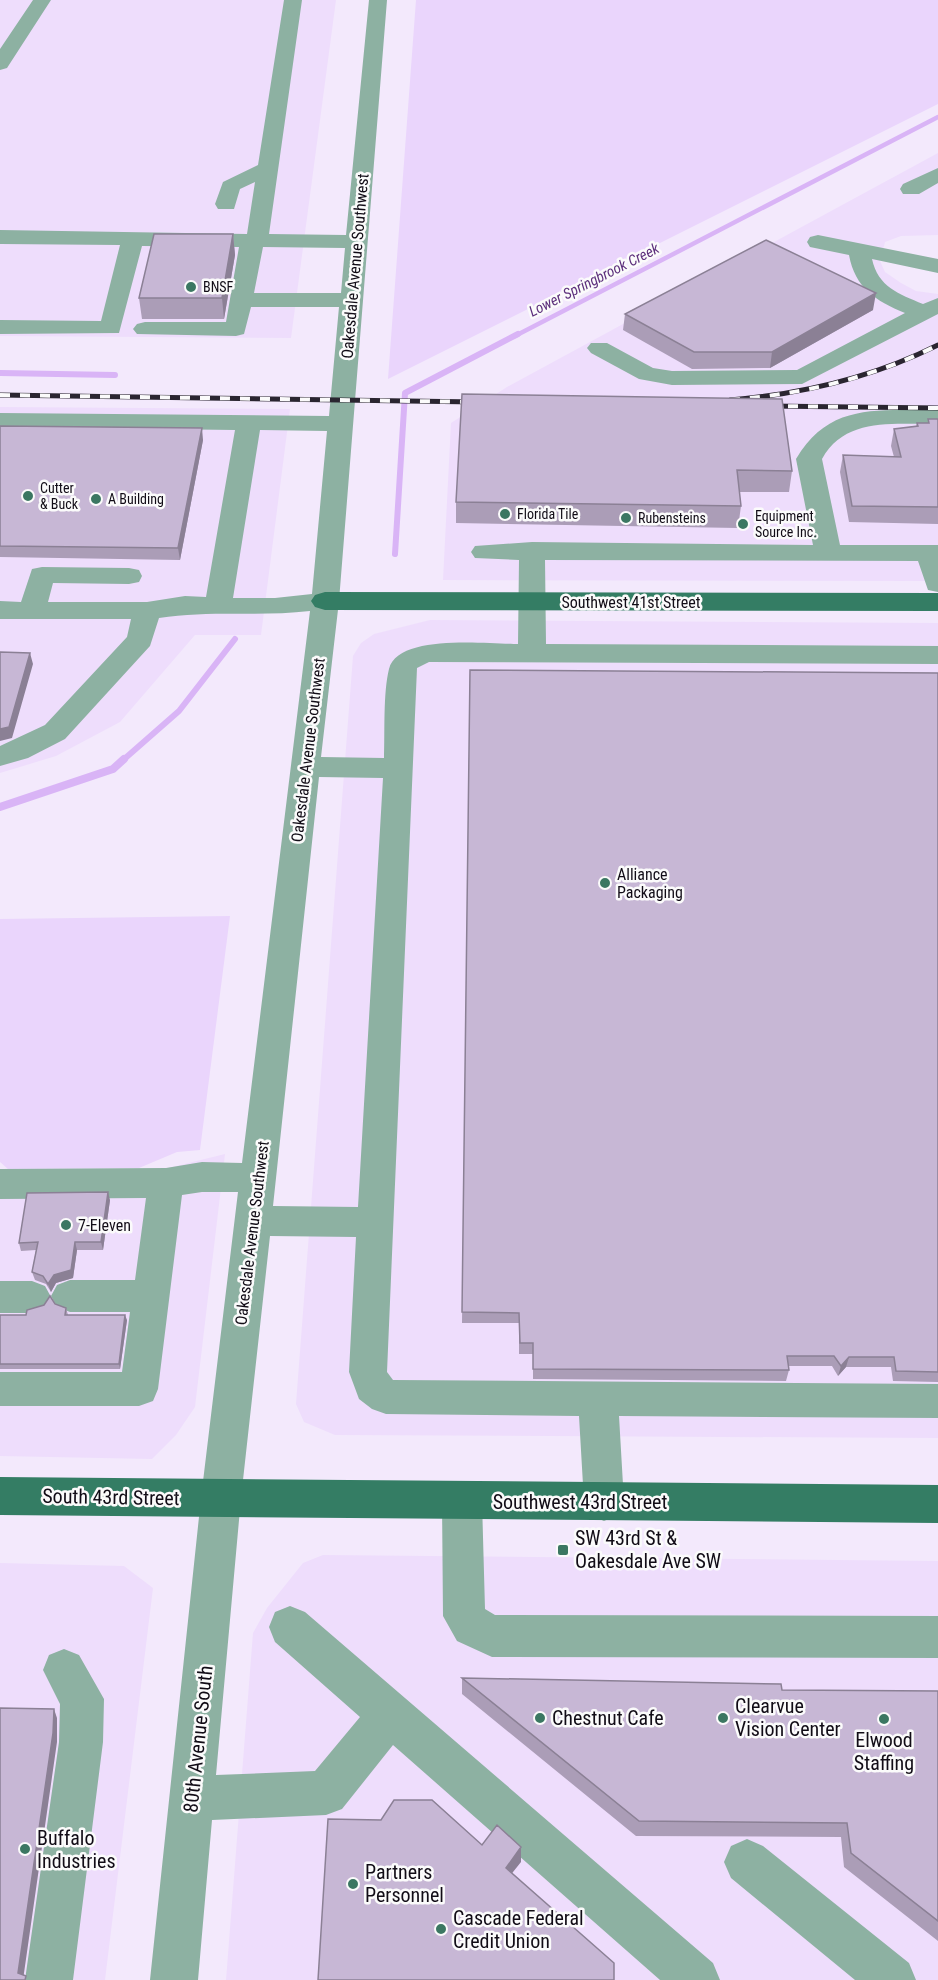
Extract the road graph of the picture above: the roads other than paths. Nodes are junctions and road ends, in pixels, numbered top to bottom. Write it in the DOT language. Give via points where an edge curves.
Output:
graph roads {
  1 [pos="42,0"];
  2 [pos="294,0"];
  3 [pos="378,0"];
  4 [pos="0,64"];
  5 [pos="268,168"];
  6 [pos="938,174"];
  7 [pos="911,189"];
  8 [pos="226,204"];
  9 [pos="0,237"];
  10 [pos="133,238"];
  11 [pos="257,241"];
  12 [pos="357,242"];
  13 [pos="819,242"];
  14 [pos="858,250"];
  15 [pos="938,266"];
  16 [pos="241,300"];
  17 [pos="352,300"];
  18 [pos="931,309"];
  19 [pos="0,327"];
  20 [pos="145,329"];
  21 [pos="599,348"];
  22 [pos="938,417"];
  23 [pos="0,420"];
  24 [pos="249,423"];
  25 [pos="341,424"];
  26 [pos="532,550"];
  27 [pos="484,552"];
  28 [pos="828,552"];
  29 [pos="934,553"];
  30 [pos="129,576"];
  31 [pos="938,584"];
  32 [pos="325,601"];
  33 [pos="530,602"];
  34 [pos="938,602"];
  35 [pos="218,606"];
  36 [pos="0,610"];
  37 [pos="33,610"];
  38 [pos="147,611"];
  39 [pos="532,653"];
  40 [pos="938,655"];
  41 [pos="0,756"];
  42 [pos="306,767"];
  43 [pos="398,768"];
  44 [pos="258,1178"];
  45 [pos="166,1183"];
  46 [pos="0,1184"];
  47 [pos="253,1221"];
  48 [pos="375,1222"];
  49 [pos="151,1296"];
  50 [pos="84,1304"];
  51 [pos="24,1383"];
  52 [pos="598,1398"];
  53 [pos="938,1401"];
  54 [pos="0,1496"];
  55 [pos="221,1498"];
  56 [pos="462,1501"];
  57 [pos="604,1502"];
  58 [pos="938,1507"];
  59 [pos="290,1627"];
  60 [pos="938,1637"];
  61 [pos="64,1670"];
  62 [pos="390,1715"];
  63 [pos="192,1798"];
  64 [pos="747,1862"];
  65 [pos="49,1980"];
  66 [pos="174,1980"];
  67 [pos="696,1980"];
  68 [pos="892,1980"];
  1 -- 4 [label="street"];
  2 -- 5 [label="street"];
  3 -- 12 [label="street, Oakesdale Avenue Southwest"];
  5 -- 8 [label="street" via="230,186"];
  5 -- 11 [label="street"];
  6 -- 7 [label="street"];
  9 -- 10 [label="street"];
  10 -- 11 [label="street"];
  10 -- 19 [label="street" via="111,328"];
  11 -- 12 [label="street"];
  11 -- 16 [label="street" via="250,247"];
  12 -- 17 [label="street, Oakesdale Avenue Southwest"];
  13 -- 14 [label="street"];
  14 -- 15 [label="street"];
  14 -- 18 [label="street" via="862,271 876,291"];
  16 -- 17 [label="street"];
  16 -- 20 [label="street" via="236,329"];
  17 -- 25 [label="street, Oakesdale Avenue Southwest"];
  18 -- 21 [label="street" via="802,377 672,378 647,374"];
  22 -- 28 [label="street" via="857,418 818,443 809,459"];
  23 -- 24 [label="street"];
  24 -- 25 [label="street"];
  24 -- 35 [label="street"];
  25 -- 32 [label="street, Oakesdale Avenue Southwest"];
  26 -- 27 [label="street"];
  26 -- 28 [label="street"];
  26 -- 33 [label="street"];
  28 -- 29 [label="street"];
  29 -- 31 [label="street"];
  30 -- 37 [label="street" via="42,575"];
  32 -- 33 [label="main road, Southwest 41st Street"];
  32 -- 35 [label="street" via="275,607"];
  32 -- 42 [label="street, Oakesdale Avenue Southwest"];
  33 -- 34 [label="main road, Southwest 41st Street"];
  33 -- 39 [label="street"];
  35 -- 38 [label="street" via="185,605"];
  36 -- 37 [label="street"];
  37 -- 38 [label="street"];
  38 -- 41 [label="street" via="140,640 54,732"];
  39 -- 40 [label="street"];
  39 -- 43 [label="street" via="426,653 409,659 403,668"];
  42 -- 43 [label="street"];
  42 -- 44 [label="street, Oakesdale Avenue Southwest"];
  43 -- 48 [label="street"];
  44 -- 45 [label="street" via="202,1177"];
  44 -- 47 [label="street, Oakesdale Avenue Southwest"];
  45 -- 46 [label="street"];
  45 -- 49 [label="street"];
  47 -- 48 [label="street"];
  47 -- 55 [label="street, Oakesdale Avenue Southwest"];
  48 -- 52 [label="street" via="368,1372 373,1387 386,1397"];
  49 -- 50 [label="street"];
  49 -- 51 [label="street" via="139,1389 80,1379"];
  52 -- 53 [label="street"];
  52 -- 57 [label="street"];
  54 -- 55 [label="main road, South 43rd Street"];
  55 -- 56 [label="main road, Southwest 43rd Street"];
  55 -- 63 [label="street, 80th Avenue South"];
  56 -- 57 [label="main road, Southwest 43rd Street"];
  56 -- 60 [label="street" via="464,1616 471,1626 492,1636"];
  57 -- 58 [label="main road, Southwest 43rd Street"];
  59 -- 62 [label="street"];
  61 -- 65 [label="street" via="82,1699 81,1742"];
  62 -- 63 [label="street" via="326,1793"];
  62 -- 67 [label="street"];
  63 -- 66 [label="street, 80th Avenue South"];
  64 -- 68 [label="street"];
}
